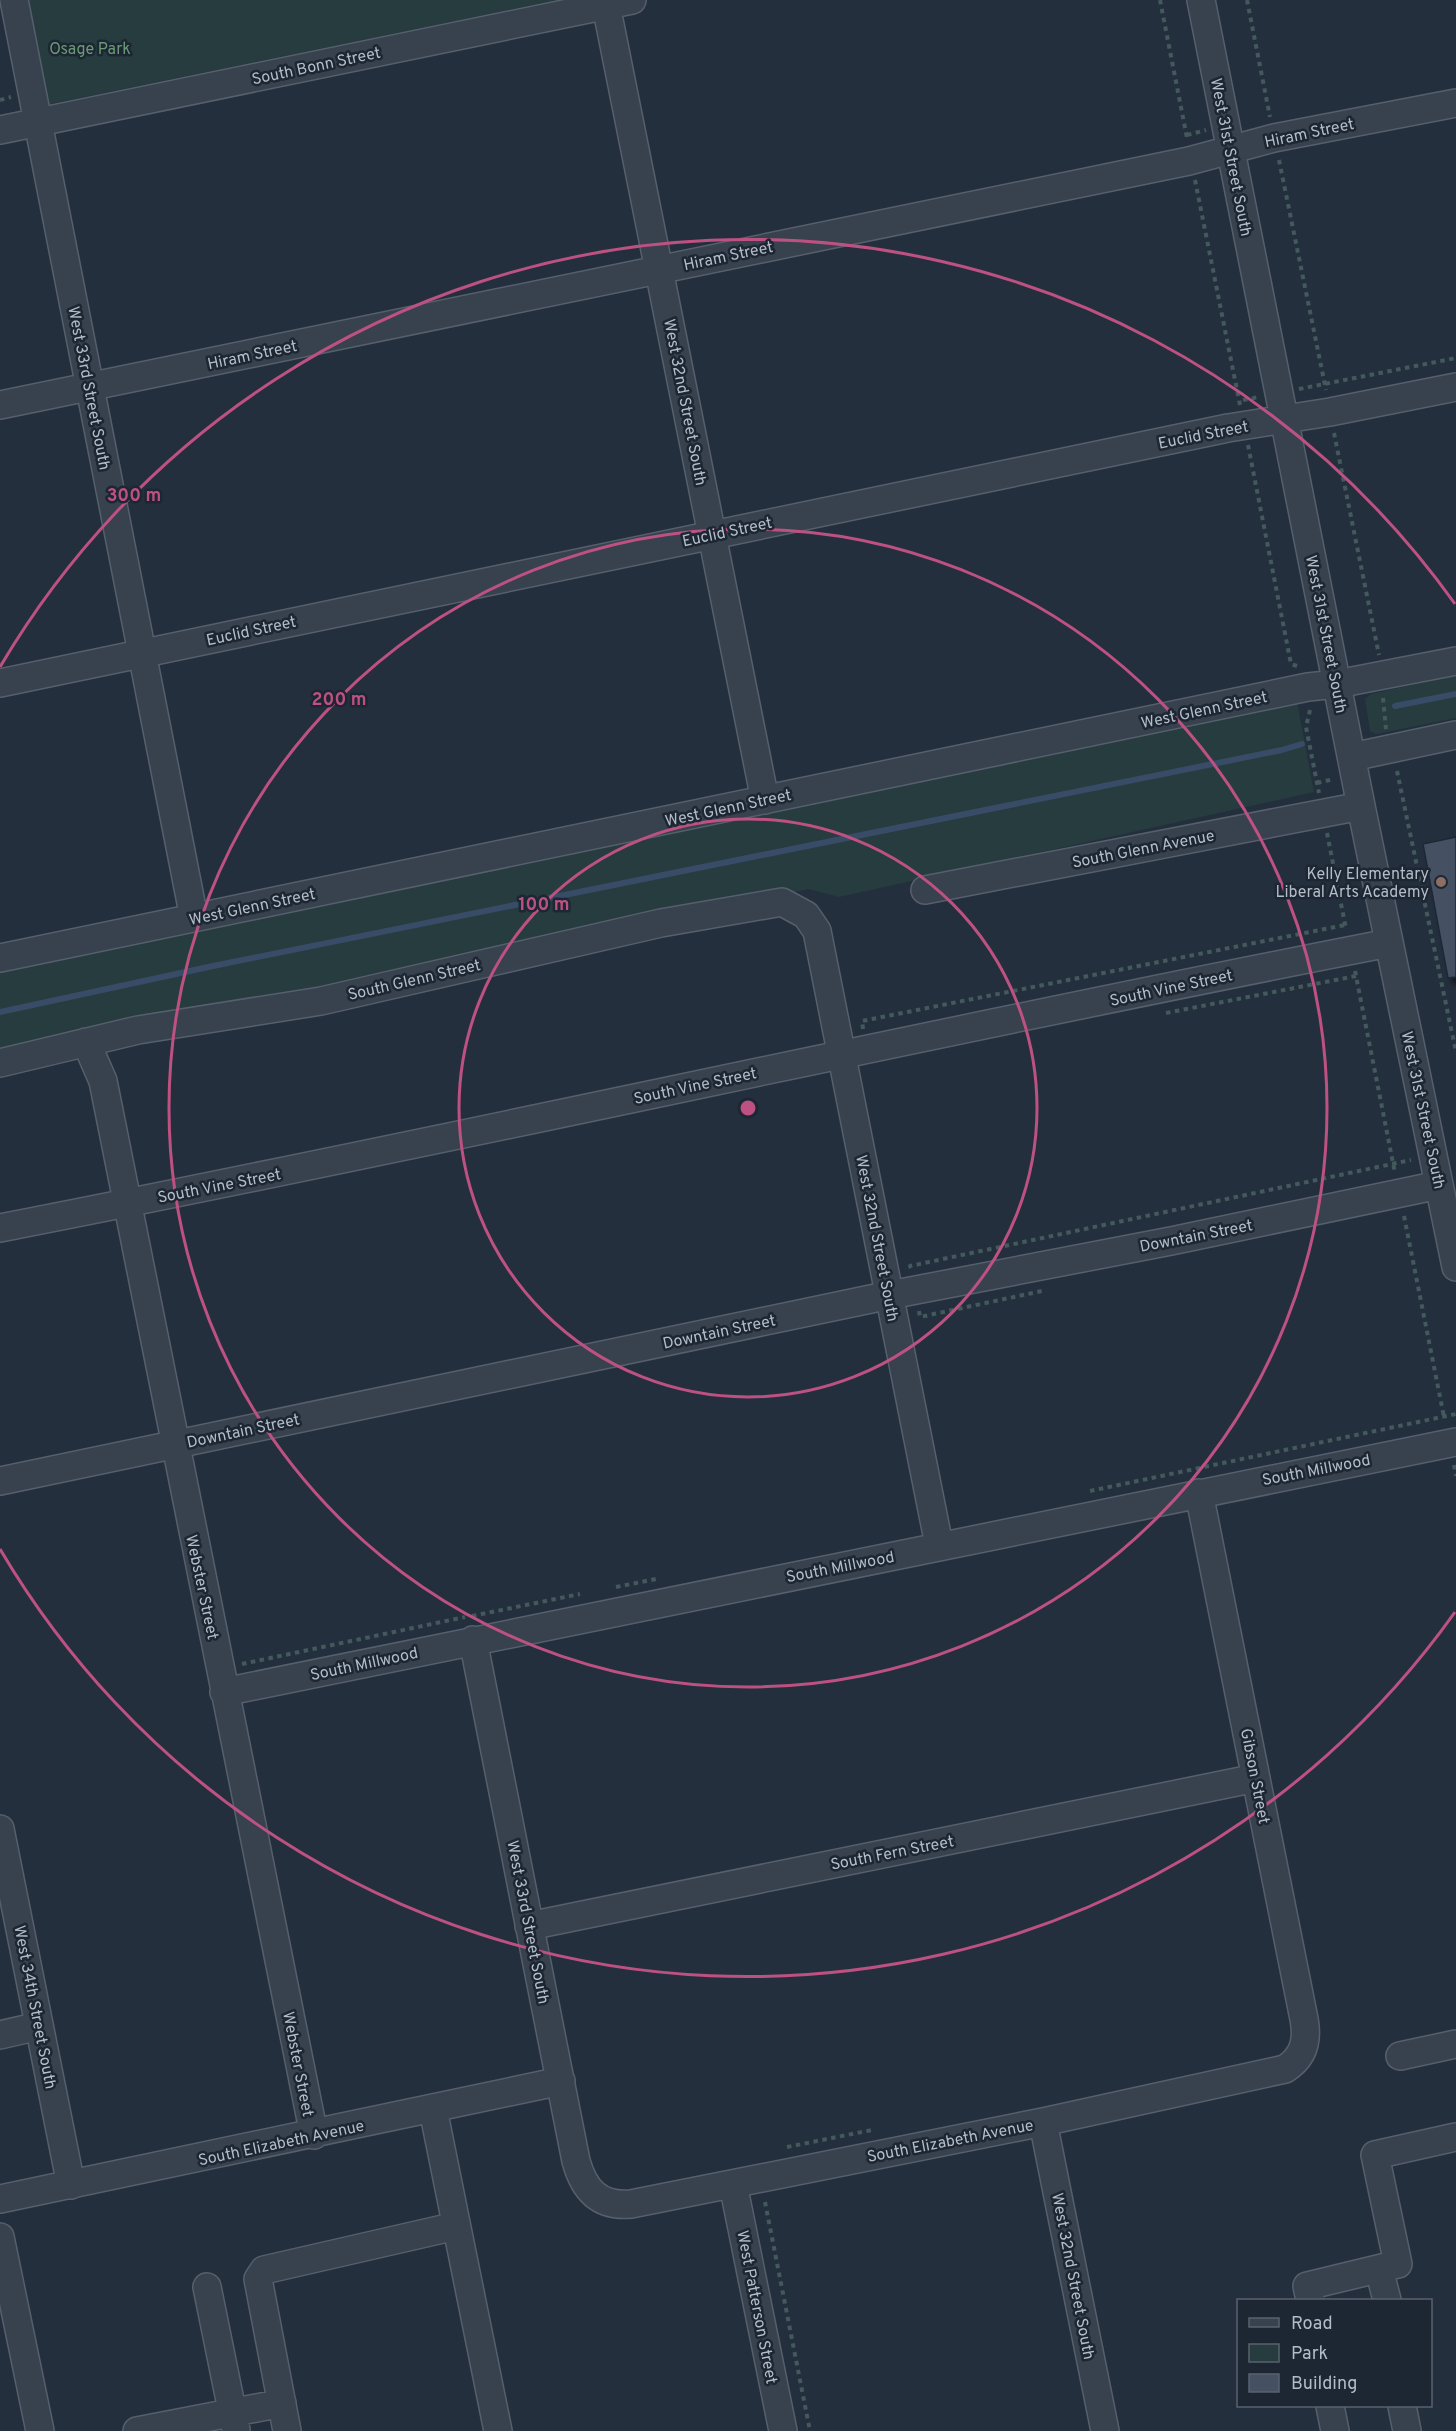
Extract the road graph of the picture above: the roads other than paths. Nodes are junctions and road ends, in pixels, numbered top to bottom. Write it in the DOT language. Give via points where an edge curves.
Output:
graph roads {
  1 [pos="14,0"];
  2 [pos="1200,0"];
  3 [pos="619,3"];
  4 [pos="1456,103"];
  5 [pos="38,122"];
  6 [pos="0,130"];
  7 [pos="1230,150"];
  8 [pos="659,269"];
  9 [pos="90,387"];
  10 [pos="1456,387"];
  11 [pos="0,405"];
  12 [pos="1284,420"];
  13 [pos="712,534"];
  14 [pos="142,653"];
  15 [pos="1456,661"];
  16 [pos="0,683"];
  17 [pos="1337,684"];
  18 [pos="1456,735"];
  19 [pos="1352,757"];
  20 [pos="765,800"];
  21 [pos="1361,806"];
  22 [pos="925,890"];
  23 [pos="194,918"];
  24 [pos="817,931"];
  25 [pos="1389,943"];
  26 [pos="0,958"];
  27 [pos="86,1042"];
  28 [pos="841,1054"];
  29 [pos="0,1063"];
  30 [pos="1439,1185"];
  31 [pos="126,1203"];
  32 [pos="0,1228"];
  33 [pos="1456,1267"];
  34 [pos="890,1295"];
  35 [pos="174,1445"];
  36 [pos="1453,1450"];
  37 [pos="0,1481"];
  38 [pos="1199,1493"];
  39 [pos="939,1545"];
  40 [pos="473,1640"];
  41 [pos="224,1692"];
  42 [pos="1256,1778"];
  43 [pos="0,1829"];
  44 [pos="529,1926"];
  45 [pos="39,2026"];
  46 [pos="0,2035"];
  47 [pos="1456,2044"];
  48 [pos="1400,2056"];
  49 [pos="1299,2058"];
  50 [pos="561,2081"];
  51 [pos="433,2109"];
  52 [pos="1043,2122"];
  53 [pos="314,2135"];
  54 [pos="1456,2137"];
  55 [pos="733,2184"];
  56 [pos="71,2185"];
  57 [pos="597,2198"];
  58 [pos="0,2199"];
  59 [pos="456,2226"];
  60 [pos="0,2238"];
  61 [pos="1380,2269"];
  62 [pos="207,2287"];
  63 [pos="1310,2299"];
  64 [pos="1387,2299"];
  65 [pos="282,2403"];
  66 [pos="1330,2407"];
  67 [pos="1402,2407"];
  68 [pos="235,2422"];
  69 [pos="40,2431"];
  70 [pos="137,2431"];
  71 [pos="287,2431"];
  72 [pos="498,2431"];
  73 [pos="783,2431"];
  74 [pos="1105,2431"];
  75 [pos="1335,2431"];
  76 [pos="1407,2431"];
  1 -- 5 [label="street, West 33rd Street South"];
  2 -- 7 [label="street, West 31st Street South"];
  3 -- 5 [label="street, South Bonn Street"];
  3 -- 8 [label="street, West 32nd Street South"];
  4 -- 7 [label="street, Hiram Street"];
  5 -- 6 [label="street, South Bonn Street"];
  5 -- 9 [label="street, West 33rd Street South"];
  7 -- 8 [label="street, Hiram Street"];
  7 -- 12 [label="street, West 31st Street South"];
  8 -- 9 [label="street, Hiram Street"];
  8 -- 13 [label="street, West 32nd Street South"];
  9 -- 11 [label="street, Hiram Street"];
  9 -- 14 [label="street, West 33rd Street South"];
  10 -- 12 [label="street, Euclid Street"];
  12 -- 13 [label="street, Euclid Street" via="1242,413"];
  12 -- 17 [label="street, West 31st Street South"];
  13 -- 14 [label="street, Euclid Street"];
  13 -- 20 [label="street, West 32nd Street South"];
  14 -- 16 [label="street, Euclid Street"];
  14 -- 23 [label="street, West 33rd Street South"];
  15 -- 17 [label="street, West Glenn Street"];
  17 -- 19 [label="street, West 31st Street South"];
  17 -- 20 [label="street, West Glenn Street"];
  18 -- 19 [label="street"];
  19 -- 21 [label="street, West 31st Street South"];
  20 -- 23 [label="street, West Glenn Street"];
  21 -- 22 [label="street, South Glenn Avenue"];
  21 -- 25 [label="street, West 31st Street South"];
  23 -- 26 [label="street, West Glenn Street"];
  24 -- 27 [label="street, South Glenn Street" via="806,915 782,902 661,923 321,1001"];
  24 -- 28 [label="street, West 32nd Street South"];
  25 -- 28 [label="street, South Vine Street"];
  25 -- 30 [label="street, West 31st Street South"];
  27 -- 29 [label="street, South Glenn Street"];
  27 -- 31 [label="street, Webster Street" via="103,1081"];
  28 -- 31 [label="street, South Vine Street"];
  28 -- 34 [label="street, West 32nd Street South"];
  30 -- 33 [label="street, West 31st Street South"];
  30 -- 34 [label="street, Downtain Street"];
  31 -- 32 [label="street, South Vine Street"];
  31 -- 35 [label="street, Webster Street"];
  34 -- 35 [label="street, Downtain Street"];
  34 -- 39 [label="street, West 32nd Street South"];
  35 -- 37 [label="street, Downtain Street"];
  35 -- 41 [label="street, Webster Street"];
  36 -- 38 [label="street, South Millwood"];
  38 -- 39 [label="street, South Millwood"];
  38 -- 42 [label="street, Gibson Street"];
  39 -- 40 [label="street, South Millwood"];
  40 -- 41 [label="street, South Millwood"];
  40 -- 44 [label="street, West 33rd Street South"];
  41 -- 53 [label="street, Webster Street"];
  42 -- 44 [label="street, South Fern Street"];
  42 -- 49 [label="street, Gibson Street" via="1307,2034"];
  43 -- 45 [label="street, West 34th Street South"];
  44 -- 50 [label="street, West 33rd Street South"];
  45 -- 46 [label="street"];
  45 -- 56 [label="street, West 34th Street South"];
  47 -- 48 [label="street"];
  49 -- 52 [label="street, South Elizabeth Avenue" via="1285,2069"];
  50 -- 51 [label="street, South Elizabeth Avenue"];
  50 -- 57 [label="street, West 33rd Street South" via="580,2177"];
  51 -- 53 [label="street, South Elizabeth Avenue"];
  51 -- 59 [label="street"];
  52 -- 55 [label="street, South Elizabeth Avenue"];
  52 -- 74 [label="street, West 32nd Street South"];
  53 -- 56 [label="street, South Elizabeth Avenue"];
  54 -- 61 [label="street" via="1375,2155 1398,2265"];
  55 -- 57 [label="street, South Elizabeth Avenue" via="620,2205"];
  55 -- 73 [label="street, West Patterson Street"];
  56 -- 58 [label="street, South Elizabeth Avenue"];
  59 -- 65 [label="street" via="264,2270 258,2279"];
  59 -- 72 [label="street"];
  60 -- 69 [label="street"];
  61 -- 63 [label="street" via="1307,2286"];
  61 -- 64 [label="street"];
  62 -- 68 [label="street"];
  65 -- 68 [label="street"];
  65 -- 71 [label="street"];
  66 -- 75 [label="street"];
  67 -- 76 [label="street"];
  68 -- 70 [label="street"];
}
